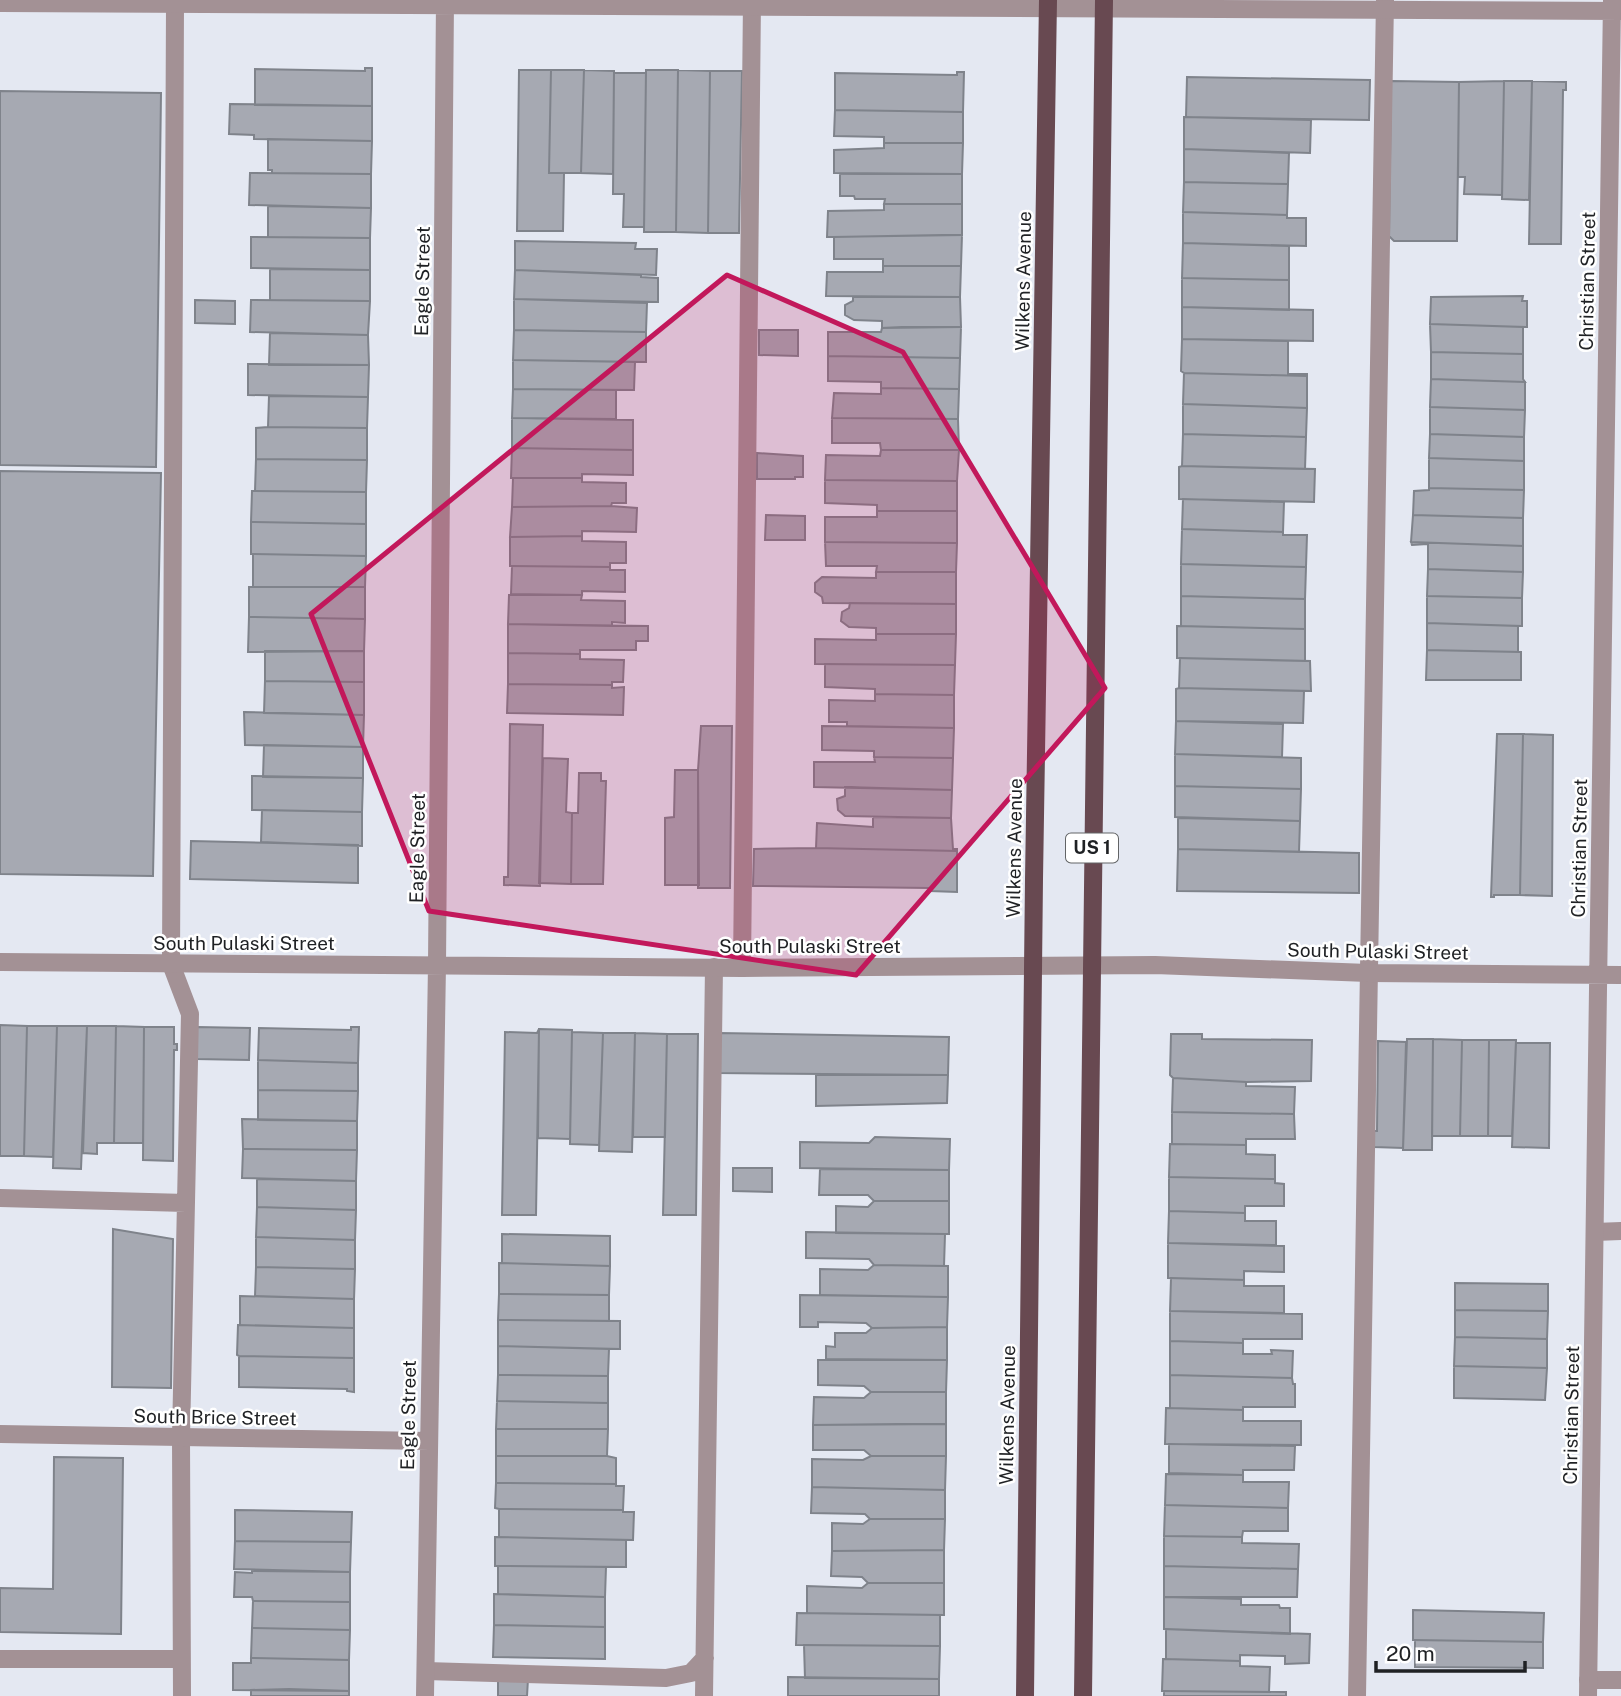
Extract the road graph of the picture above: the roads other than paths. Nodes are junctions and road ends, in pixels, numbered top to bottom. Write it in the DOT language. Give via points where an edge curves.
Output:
graph roads {
  1 [pos="0,3"];
  2 [pos="445,3"];
  3 [pos="751,3"];
  4 [pos="175,4"];
  5 [pos="1048,4"];
  6 [pos="1103,4"];
  7 [pos="1385,5"];
  8 [pos="1615,8"];
  9 [pos="0,962"];
  10 [pos="171,964"];
  11 [pos="437,965"];
  12 [pos="1091,965"];
  13 [pos="715,967"];
  14 [pos="1033,967"];
  15 [pos="742,968"];
  16 [pos="1368,973"];
  17 [pos="1598,975"];
  18 [pos="1621,975"];
  19 [pos="0,1198"];
  20 [pos="186,1203"];
  21 [pos="1621,1231"];
  22 [pos="1595,1232"];
  23 [pos="0,1434"];
  24 [pos="181,1437"];
  25 [pos="429,1441"];
  26 [pos="705,1658"];
  27 [pos="0,1659"];
  28 [pos="181,1659"];
  29 [pos="426,1671"];
  30 [pos="1621,1680"];
  31 [pos="1588,1688"];
  32 [pos="182,1696"];
  33 [pos="425,1696"];
  34 [pos="704,1696"];
  35 [pos="1025,1696"];
  36 [pos="1083,1696"];
  37 [pos="1357,1696"];
  1 -- 4 [label="street"];
  2 -- 3 [label="street"];
  2 -- 4 [label="street"];
  2 -- 11 [label="street, Eagle Street"];
  3 -- 5 [label="street"];
  3 -- 15 [label="street"];
  4 -- 10 [label="street"];
  5 -- 6 [label="street"];
  5 -- 14 [label="main road, Wilkens Avenue"];
  6 -- 7 [label="street"];
  6 -- 12 [label="main road, US 1"];
  7 -- 8 [label="street"];
  7 -- 16 [label="street"];
  8 -- 17 [label="street, Christian Street"];
  9 -- 10 [label="street, South Pulaski Street"];
  10 -- 11 [label="street, South Pulaski Street"];
  10 -- 20 [label="street" via="190,1014"];
  11 -- 13 [label="street, South Pulaski Street"];
  11 -- 25 [label="street, Eagle Street"];
  12 -- 14 [label="street, South Pulaski Street"];
  12 -- 16 [label="street, South Pulaski Street"];
  12 -- 36 [label="main road, US 1"];
  13 -- 15 [label="street, South Pulaski Street"];
  13 -- 26 [label="street"];
  14 -- 15 [label="street, South Pulaski Street"];
  14 -- 35 [label="main road, Wilkens Avenue"];
  16 -- 17 [label="street, South Pulaski Street"];
  16 -- 37 [label="street"];
  17 -- 18 [label="street, South Pulaski Street"];
  17 -- 22 [label="street, Christian Street"];
  19 -- 20 [label="street"];
  20 -- 24 [label="street"];
  21 -- 22 [label="street"];
  22 -- 31 [label="street, Christian Street"];
  23 -- 24 [label="street, South Brice Street"];
  24 -- 25 [label="street, South Brice Street"];
  24 -- 28 [label="street"];
  25 -- 29 [label="street, Eagle Street"];
  26 -- 29 [label="street" via="691,1673 666,1678"];
  26 -- 34 [label="street"];
  27 -- 28 [label="street"];
  28 -- 32 [label="street"];
  29 -- 33 [label="street, Eagle Street"];
  30 -- 31 [label="street"];
}
